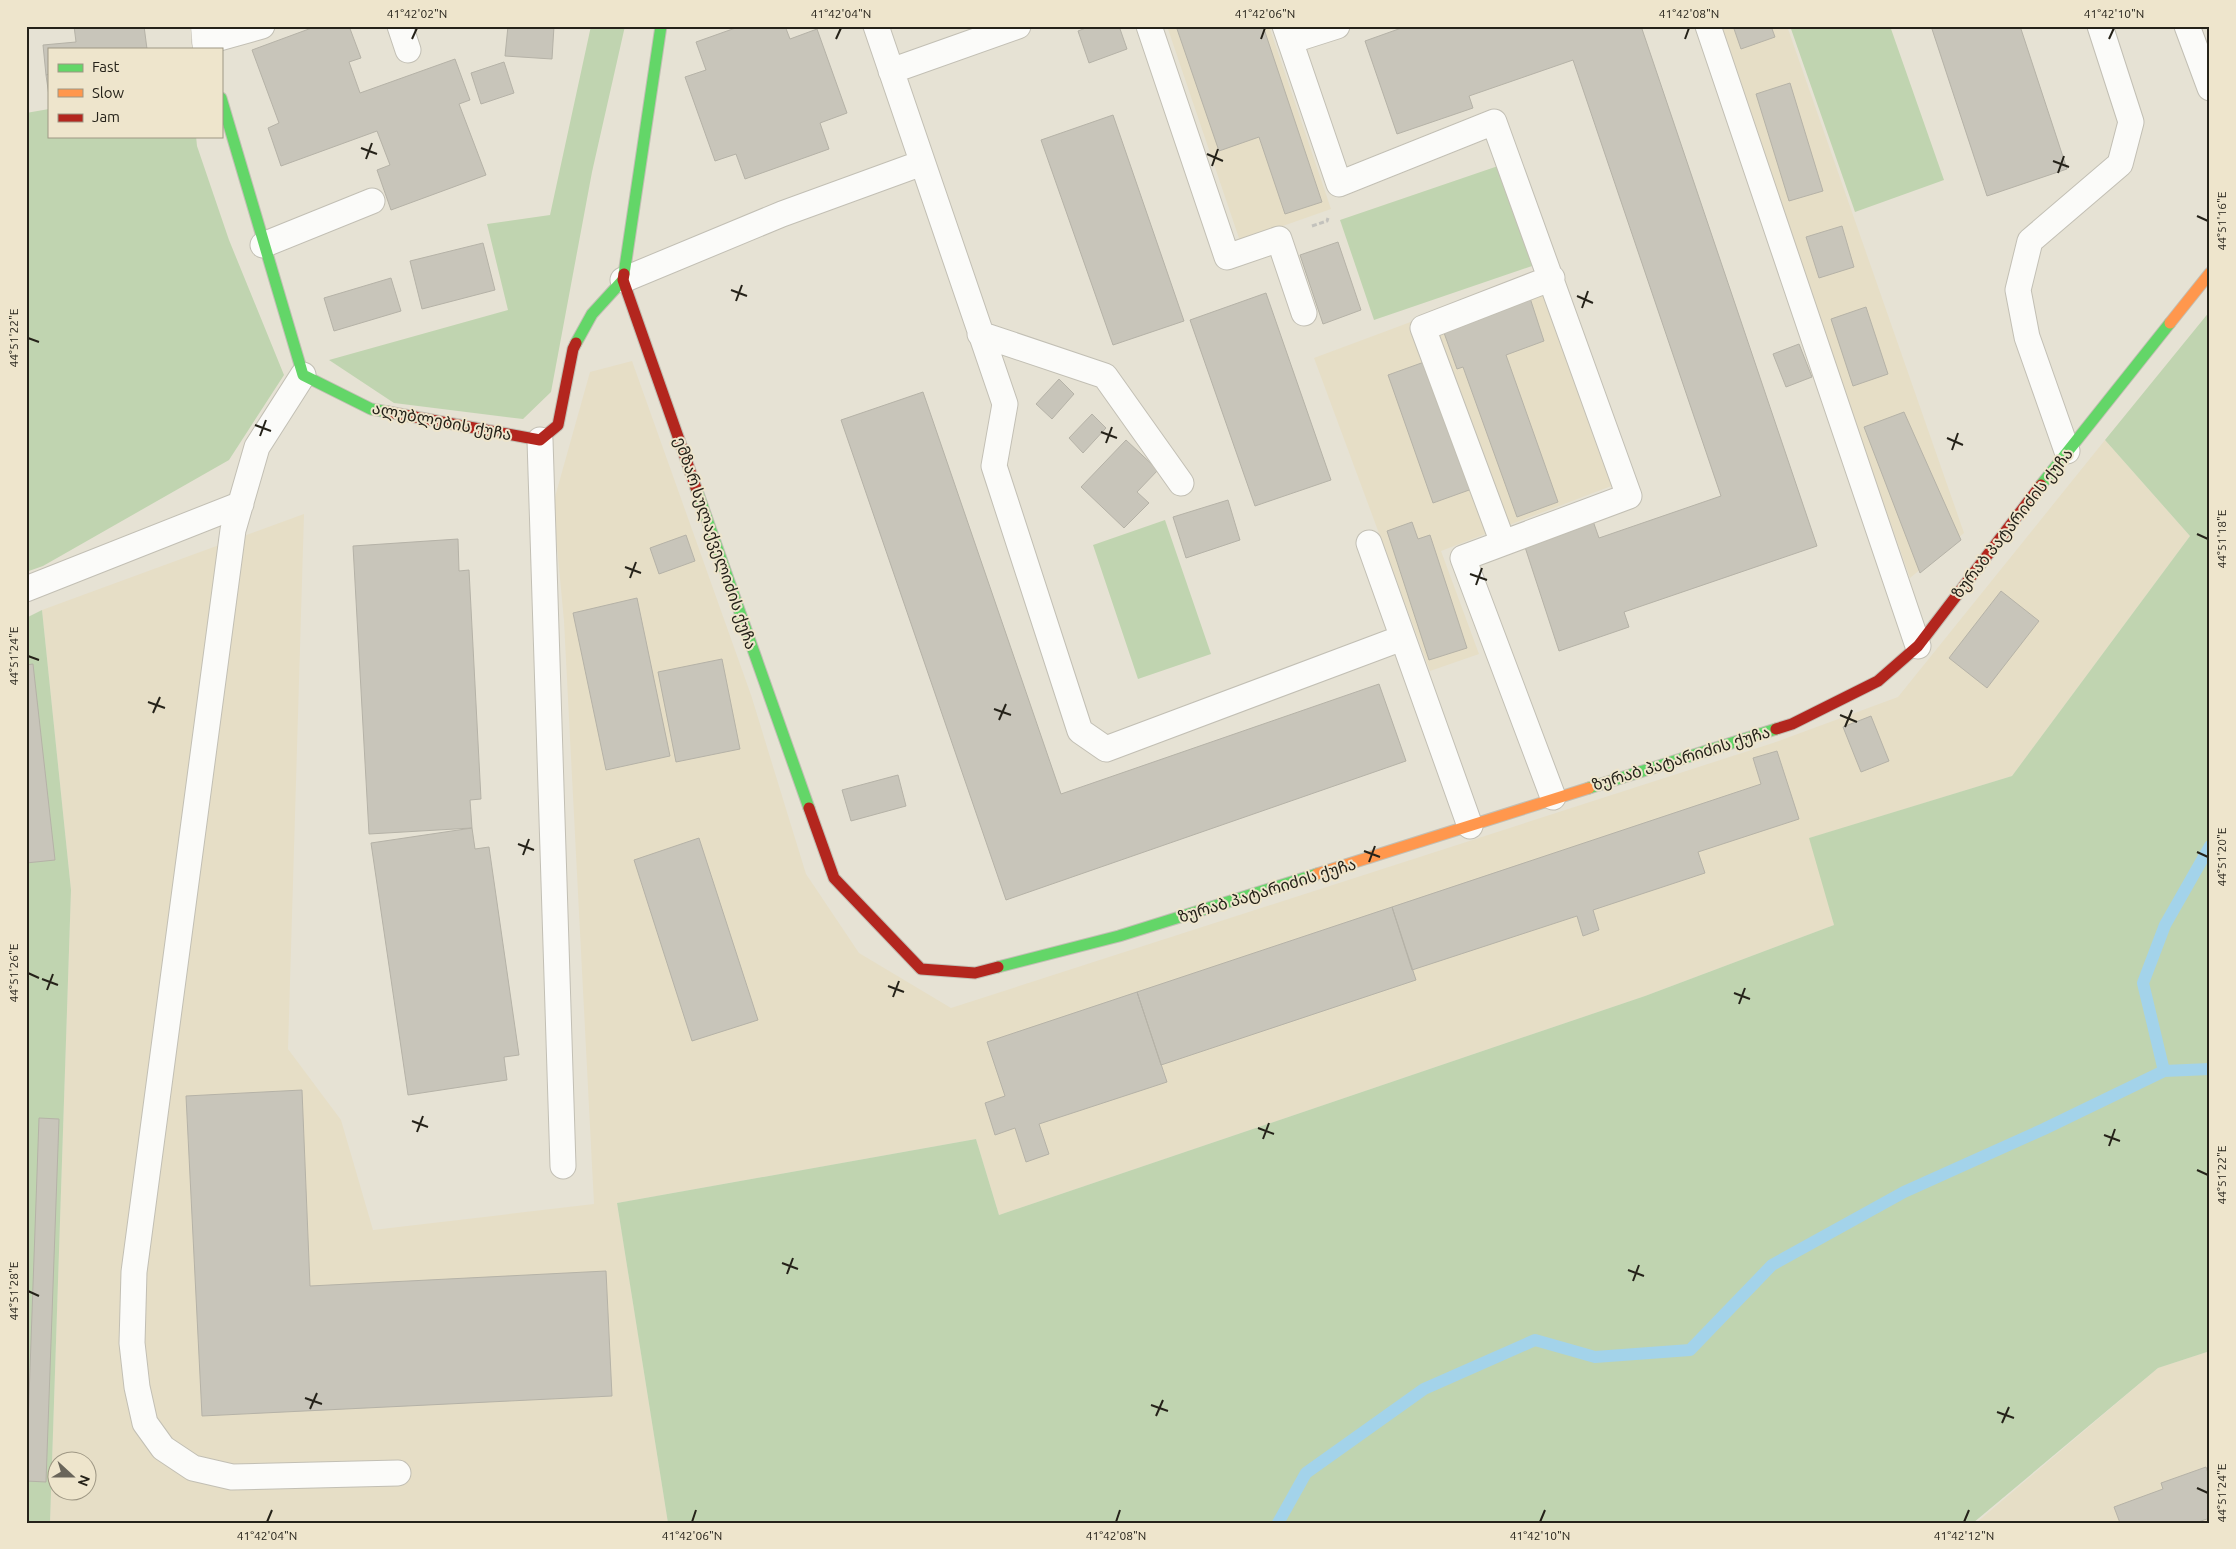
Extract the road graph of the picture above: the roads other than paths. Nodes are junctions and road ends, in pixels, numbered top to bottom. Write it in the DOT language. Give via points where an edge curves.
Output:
graph roads {
  1 [pos="262,26"];
  2 [pos="400,26"];
  3 [pos="661,26"];
  4 [pos="876,26"];
  5 [pos="1018,26"];
  6 [pos="1149,26"];
  7 [pos="1337,26"];
  8 [pos="1708,26"];
  9 [pos="2100,26"];
  10 [pos="2187,26"];
  11 [pos="1287,34"];
  12 [pos="206,39"];
  13 [pos="408,50"];
  14 [pos="891,71"];
  15 [pos="2210,88"];
  16 [pos="222,102"];
  17 [pos="922,163"];
  18 [pos="372,202"];
  19 [pos="263,245"];
  20 [pos="2210,272"];
  21 [pos="1552,278"];
  22 [pos="623,280"];
  23 [pos="1304,313"];
  24 [pos="980,334"];
  25 [pos="303,375"];
  26 [pos="540,440"];
  27 [pos="2067,451"];
  28 [pos="1181,483"];
  29 [pos="241,504"];
  30 [pos="1369,543"];
  31 [pos="1503,543"];
  32 [pos="26,589"];
  33 [pos="1402,638"];
  34 [pos="1918,646"];
  35 [pos="1553,797"];
  36 [pos="1470,826"];
  37 [pos="975,973"];
  38 [pos="563,1166"];
  39 [pos="398,1473"];
  1 -- 12 [label="lane"];
  2 -- 13 [label="lane"];
  3 -- 22 [label="street, ემზარ სულაქველიძის ქუჩა"];
  4 -- 14 [label="lane"];
  5 -- 14 [label="lane"];
  6 -- 23 [label="lane" via="1227,257 1279,239"];
  7 -- 11 [label="lane"];
  8 -- 34 [label="lane"];
  9 -- 27 [label="lane" via="2131,122 2120,164 2030,242 2018,290 2027,337"];
  10 -- 15 [label="lane"];
  11 -- 21 [label="lane" via="1339,184 1494,122"];
  14 -- 17 [label="lane"];
  16 -- 19 [label="street"];
  17 -- 22 [label="lane" via="782,214"];
  17 -- 24 [label="lane"];
  18 -- 19 [label="lane"];
  19 -- 25 [label="street"];
  20 -- 27 [label="street, ზურაბ პატარიძის ქუჩა"];
  21 -- 31 [label="lane" via="1629,496"];
  21 -- 31 [label="lane" via="1423,328"];
  22 -- 26 [label="street" via="592,314 573,349 558,425"];
  22 -- 37 [label="street, ემზარ სულაქველიძის ქუჩა" via="834,878 921,969"];
  24 -- 28 [label="lane" via="1105,376"];
  24 -- 33 [label="lane" via="1005,404 994,466 1080,731 1106,749"];
  25 -- 26 [label="street, ალუბლების ქუჩა" via="371,409"];
  25 -- 29 [label="lane" via="258,447"];
  26 -- 38 [label="lane"];
  27 -- 34 [label="street, ზურაბ პატარიძის ქუჩა"];
  29 -- 32 [label="lane"];
  29 -- 39 [label="lane" via="232,540 134,1272 132,1343 137,1387 145,1423 163,1448 193,1468 232,1477"];
  30 -- 33 [label="lane"];
  31 -- 35 [label="lane" via="1463,558"];
  33 -- 36 [label="lane"];
  34 -- 35 [label="street, ზურაბ პატარიძის ქუჩა" via="1878,681 1792,724"];
  35 -- 36 [label="street, ზურაბ პატარიძის ქუჩა"];
  36 -- 37 [label="street, ზურაბ პატარიძის ქუჩა" via="1119,936"];
}
